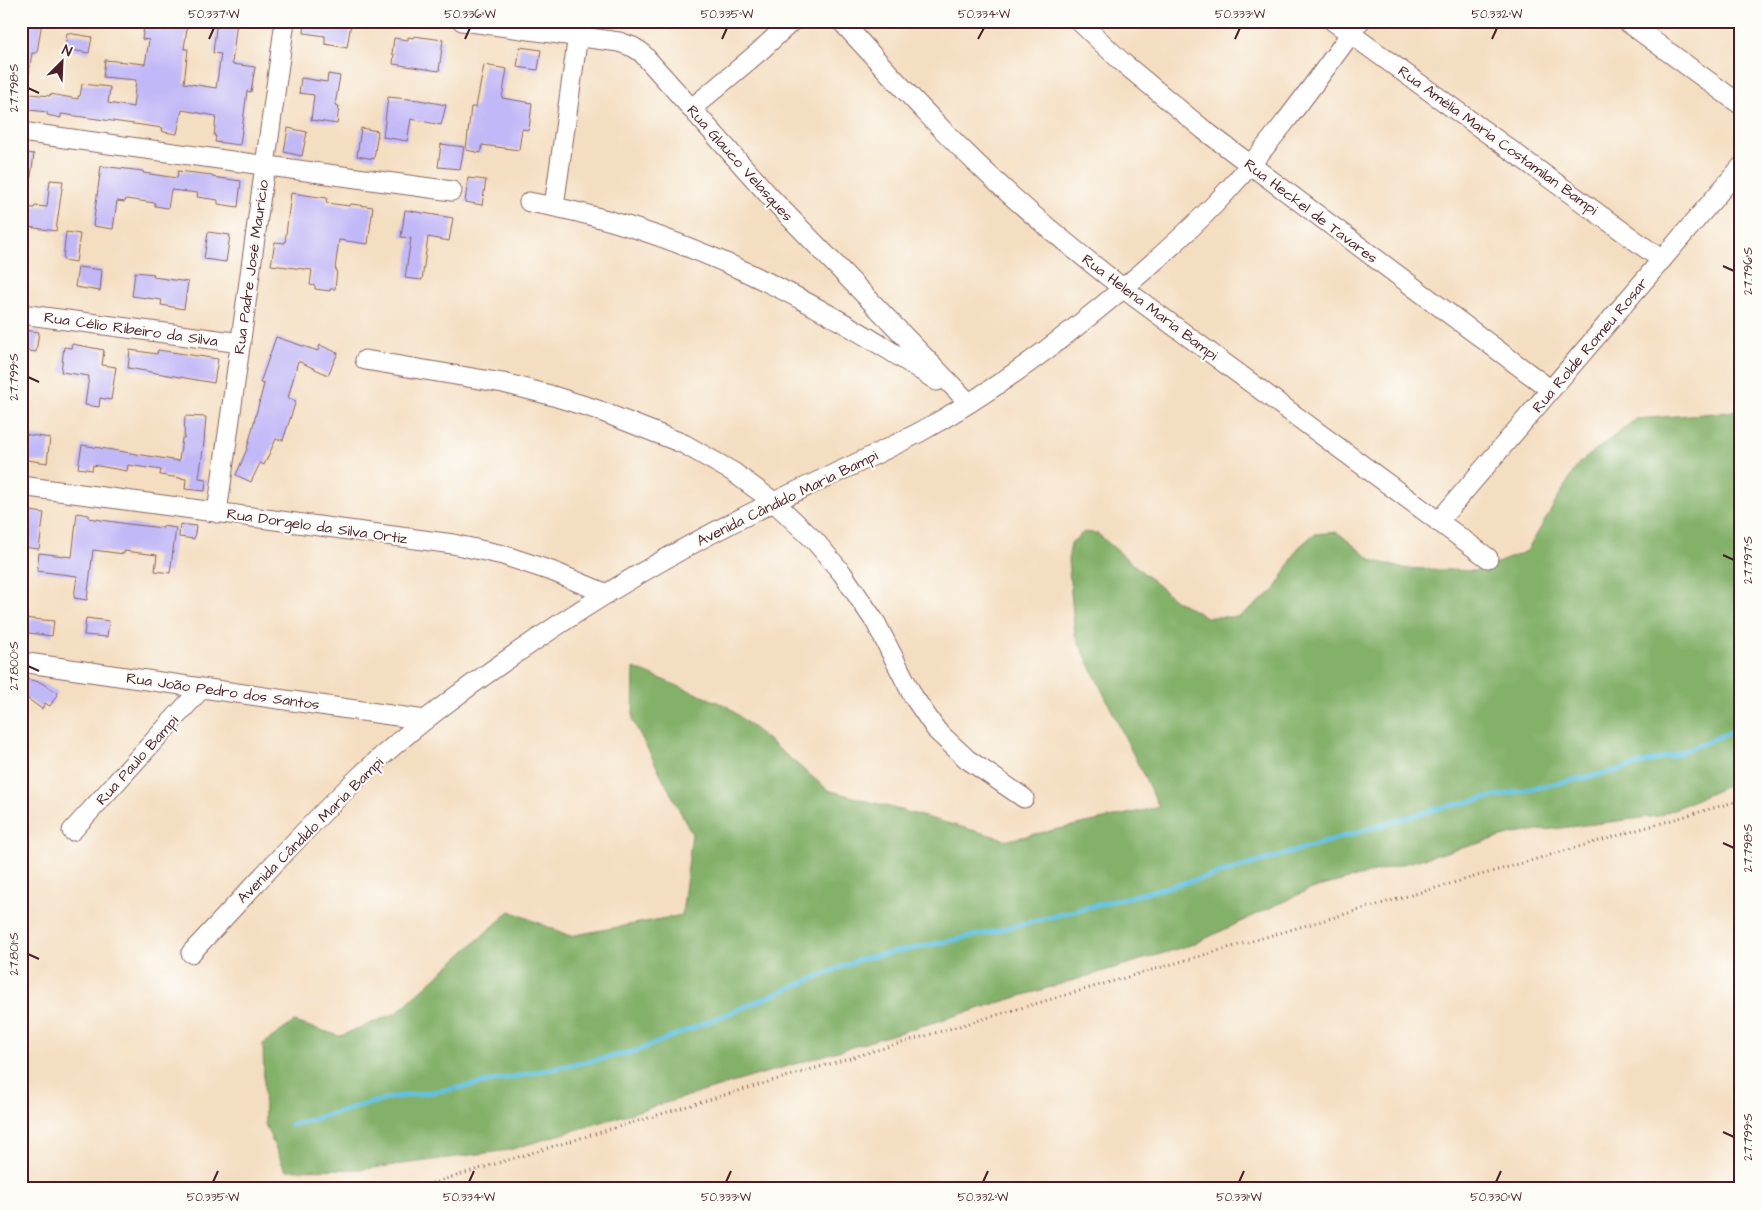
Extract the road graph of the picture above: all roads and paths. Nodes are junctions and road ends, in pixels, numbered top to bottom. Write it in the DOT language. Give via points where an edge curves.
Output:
graph roads {
  1 [pos="285,21"];
  2 [pos="462,21"];
  3 [pos="792,21"];
  4 [pos="841,21"];
  5 [pos="1079,21"];
  6 [pos="1333,21"];
  7 [pos="1626,21"];
  8 [pos="1356,28"];
  9 [pos="579,29"];
  10 [pos="1741,106"];
  11 [pos="691,108"];
  12 [pos="21,132"];
  13 [pos="1250,165"];
  14 [pos="265,166"];
  15 [pos="1741,167"];
  16 [pos="452,191"];
  17 [pos="529,202"];
  18 [pos="554,206"];
  19 [pos="1662,260"];
  20 [pos="1124,289"];
  21 [pos="21,314"];
  22 [pos="241,343"];
  23 [pos="365,360"];
  24 [pos="1551,390"];
  25 [pos="969,403"];
  26 [pos="21,486"];
  27 [pos="774,502"];
  28 [pos="217,512"];
  29 [pos="1438,522"];
  30 [pos="1488,558"];
  31 [pos="607,594"];
  32 [pos="21,662"];
  33 [pos="202,688"];
  34 [pos="425,720"];
  35 [pos="1024,798"];
  36 [pos="1741,800"];
  37 [pos="72,831"];
  38 [pos="191,953"];
  39 [pos="413,1189"];
  1 -- 14 [label="street, Rua Padre José Maurício"];
  2 -- 9 [label="street, Rua Glauco Velasques"];
  3 -- 11 [label="street"];
  4 -- 20 [label="street, Rua Helena Maria Bampi" via="940,128 990,176 1032,215"];
  5 -- 13 [label="street, Rua Heckel de Tavares" via="1155,91"];
  6 -- 8 [label="street, Rua Amélia Maria Costamilan Bampi"];
  7 -- 10 [label="street"];
  8 -- 13 [label="street, Avenida Cândido Maria Bampi"];
  8 -- 19 [label="street, Rua Amélia Maria Costamilan Bampi"];
  9 -- 11 [label="street, Rua Glauco Velasques" via="633,47 649,60"];
  9 -- 18 [label="street"];
  11 -- 25 [label="street, Rua Glauco Velasques" via="835,265"];
  12 -- 14 [label="street"];
  13 -- 20 [label="street, Avenida Cândido Maria Bampi" via="1183,236"];
  13 -- 24 [label="street, Rua Heckel de Tavares"];
  14 -- 16 [label="street"];
  14 -- 22 [label="street, Rua Padre José Maurício"];
  15 -- 19 [label="street, Rua Rolde Romeu Rosar"];
  17 -- 18 [label="street"];
  18 -- 25 [label="street" via="692,248 755,275 894,352"];
  19 -- 24 [label="street, Rua Rolde Romeu Rosar"];
  20 -- 25 [label="street, Avenida Cândido Maria Bampi" via="1027,364"];
  20 -- 29 [label="street, Rua Helena Maria Bampi"];
  21 -- 22 [label="street, Rua Célio Ribeiro da Silva"];
  22 -- 28 [label="street, Rua Padre José Maurício"];
  23 -- 27 [label="street" via="503,383 595,409 684,444 733,472"];
  24 -- 29 [label="street, Rua Rolde Romeu Rosar"];
  25 -- 27 [label="street, Avenida Cândido Maria Bampi" via="921,431"];
  26 -- 28 [label="street, Rua Dorgelo da Silva Ortiz"];
  27 -- 31 [label="street, Avenida Cândido Maria Bampi"];
  27 -- 35 [label="street" via="842,572 876,624 913,696 937,730 967,759"];
  28 -- 31 [label="street, Rua Dorgelo da Silva Ortiz" via="453,544 503,555"];
  29 -- 30 [label="street, Rua Helena Maria Bampi"];
  31 -- 34 [label="street, Avenida Cândido Maria Bampi"];
  32 -- 33 [label="street, Rua João Pedro dos Santos"];
  33 -- 34 [label="street, Rua João Pedro dos Santos"];
  33 -- 37 [label="street, Rua Paulo Bampi"];
  34 -- 38 [label="street, Avenida Cândido Maria Bampi" via="360,776"];
  36 -- 39 [label="path" via="1146,971"];
}
